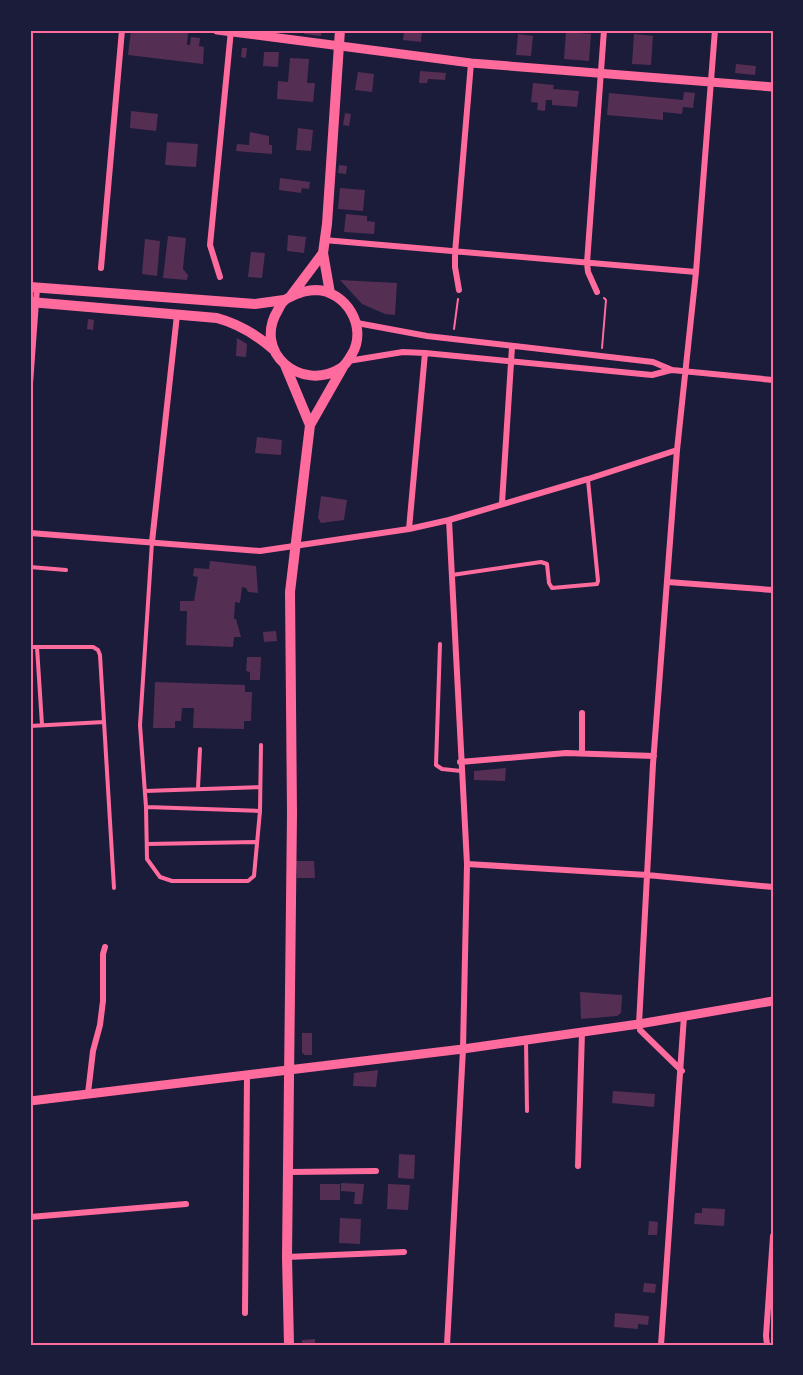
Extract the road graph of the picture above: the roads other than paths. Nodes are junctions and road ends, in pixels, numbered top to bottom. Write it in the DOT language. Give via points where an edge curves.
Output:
graph roads {
  1 [pos="122,30"];
  2 [pos="217,30"];
  3 [pos="340,30"];
  4 [pos="604,30"];
  5 [pos="715,30"];
  6 [pos="231,31"];
  7 [pos="338,47"];
  8 [pos="471,63"];
  9 [pos="601,73"];
  10 [pos="710,82"];
  11 [pos="773,87"];
  12 [pos="324,240"];
  13 [pos="323,253"];
  14 [pos="455,253"];
  15 [pos="587,263"];
  16 [pos="101,268"];
  17 [pos="696,272"];
  18 [pos="220,278"];
  19 [pos="34,288"];
  20 [pos="459,290"];
  21 [pos="597,292"];
  22 [pos="330,293"];
  23 [pos="287,299"];
  24 [pos="33,303"];
  25 [pos="177,315"];
  26 [pos="357,323"];
  27 [pos="512,347"];
  28 [pos="274,350"];
  29 [pos="425,353"];
  30 [pos="511,360"];
  31 [pos="345,364"];
  32 [pos="285,365"];
  33 [pos="672,370"];
  34 [pos="686,372"];
  35 [pos="773,380"];
  36 [pos="30,384"];
  37 [pos="310,425"];
  38 [pos="677,450"];
  39 [pos="588,479"];
  40 [pos="501,503"];
  41 [pos="449,520"];
  42 [pos="409,529"];
  43 [pos="30,533"];
  44 [pos="152,542"];
  45 [pos="296,546"];
  46 [pos="30,567"];
  47 [pos="66,570"];
  48 [pos="452,575"];
  49 [pos="668,582"];
  50 [pos="773,590"];
  51 [pos="440,644"];
  52 [pos="30,646"];
  53 [pos="36,647"];
  54 [pos="582,713"];
  55 [pos="104,722"];
  56 [pos="42,725"];
  57 [pos="30,726"];
  58 [pos="261,745"];
  59 [pos="200,749"];
  60 [pos="582,753"];
  61 [pos="654,756"];
  62 [pos="460,762"];
  63 [pos="461,771"];
  64 [pos="260,787"];
  65 [pos="198,788"];
  66 [pos="145,791"];
  67 [pos="146,807"];
  68 [pos="260,811"];
  69 [pos="257,842"];
  70 [pos="147,844"];
  71 [pos="467,864"];
  72 [pos="647,875"];
  73 [pos="773,887"];
  74 [pos="114,888"];
  75 [pos="105,946"];
  76 [pos="773,1001"];
  77 [pos="684,1016"];
  78 [pos="639,1024"];
  79 [pos="582,1032"];
  80 [pos="525,1040"];
  81 [pos="463,1049"];
  82 [pos="290,1070"];
  83 [pos="682,1071"];
  84 [pos="247,1076"];
  85 [pos="88,1093"];
  86 [pos="30,1101"];
  87 [pos="527,1111"];
  88 [pos="578,1166"];
  89 [pos="376,1171"];
  90 [pos="289,1172"];
  91 [pos="186,1204"];
  92 [pos="30,1217"];
  93 [pos="773,1236"];
  94 [pos="404,1252"];
  95 [pos="287,1257"];
  96 [pos="246,1313"];
  97 [pos="289,1345"];
  98 [pos="447,1345"];
  99 [pos="661,1345"];
  100 [pos="767,1345"];
  1 -- 16 [label="street"];
  2 -- 6 [label="street"];
  3 -- 7 [label="main road"];
  4 -- 9 [label="street"];
  5 -- 10 [label="street"];
  6 -- 7 [label="street"];
  6 -- 18 [label="street" via="210,245"];
  7 -- 8 [label="street"];
  7 -- 12 [label="main road"];
  8 -- 9 [label="street"];
  8 -- 14 [label="street"];
  9 -- 10 [label="street"];
  9 -- 15 [label="street"];
  10 -- 11 [label="street"];
  10 -- 17 [label="street"];
  12 -- 13 [label="main road"];
  12 -- 14 [label="street"];
  13 -- 22 [label="main road"];
  13 -- 23 [label="main road"];
  14 -- 15 [label="street"];
  14 -- 20 [label="street"];
  15 -- 17 [label="street"];
  15 -- 21 [label="street"];
  17 -- 34 [label="street"];
  19 -- 23 [label="main road" via="255,304"];
  19 -- 24 [label="street"];
  22 -- 23 [label="main road" via="302,291"];
  22 -- 26 [label="main road" via="351,310"];
  23 -- 28 [label="main road" via="271,327"];
  24 -- 25 [label="main road"];
  24 -- 36 [label="street"];
  25 -- 28 [label="main road" via="227,321"];
  25 -- 44 [label="street"];
  26 -- 27 [label="street"];
  26 -- 31 [label="main road" via="355,349"];
  27 -- 30 [label="street"];
  27 -- 33 [label="street" via="653,362"];
  28 -- 32 [label="main road"];
  29 -- 30 [label="street"];
  29 -- 31 [label="street" via="403,352"];
  29 -- 42 [label="street"];
  30 -- 33 [label="street" via="652,375"];
  30 -- 40 [label="street"];
  31 -- 32 [label="main road" via="325,375 311,376"];
  31 -- 37 [label="main road"];
  32 -- 37 [label="main road"];
  33 -- 34 [label="street"];
  34 -- 35 [label="street"];
  34 -- 38 [label="street"];
  37 -- 45 [label="main road"];
  38 -- 39 [label="street"];
  38 -- 49 [label="street"];
  39 -- 40 [label="street"];
  39 -- 48 [label="lane" via="597,584 552,588 547,564 541,562"];
  40 -- 41 [label="street"];
  41 -- 42 [label="street"];
  41 -- 48 [label="street"];
  42 -- 45 [label="street"];
  43 -- 44 [label="street"];
  44 -- 45 [label="street" via="260,551"];
  44 -- 66 [label="lane" via="141,724"];
  45 -- 82 [label="main road" via="290,592"];
  46 -- 47 [label="lane"];
  48 -- 62 [label="street"];
  49 -- 50 [label="street"];
  49 -- 61 [label="street"];
  51 -- 63 [label="lane" via="436,765"];
  52 -- 53 [label="lane"];
  53 -- 55 [label="lane" via="98,650"];
  53 -- 56 [label="lane"];
  54 -- 60 [label="street"];
  55 -- 56 [label="lane"];
  55 -- 74 [label="lane"];
  56 -- 57 [label="lane"];
  58 -- 64 [label="lane"];
  59 -- 65 [label="lane"];
  60 -- 61 [label="street"];
  60 -- 62 [label="street"];
  61 -- 72 [label="street"];
  62 -- 63 [label="street"];
  63 -- 71 [label="street"];
  64 -- 65 [label="lane"];
  64 -- 68 [label="lane"];
  65 -- 66 [label="lane"];
  66 -- 67 [label="lane"];
  67 -- 68 [label="lane"];
  67 -- 70 [label="lane"];
  68 -- 69 [label="lane"];
  69 -- 70 [label="lane"];
  69 -- 70 [label="lane" via="256,870 248,881 160,878 147,859"];
  71 -- 72 [label="street"];
  71 -- 81 [label="street"];
  72 -- 73 [label="street"];
  72 -- 78 [label="street"];
  75 -- 85 [label="street" via="104,1001"];
  76 -- 77 [label="street"];
  77 -- 78 [label="street"];
  77 -- 83 [label="street"];
  78 -- 79 [label="street"];
  78 -- 83 [label="street" via="640,1030"];
  79 -- 80 [label="street"];
  79 -- 88 [label="street"];
  80 -- 81 [label="street"];
  80 -- 87 [label="lane"];
  81 -- 82 [label="street"];
  81 -- 98 [label="street"];
  82 -- 84 [label="street"];
  82 -- 90 [label="main road"];
  83 -- 99 [label="street"];
  84 -- 85 [label="street"];
  84 -- 96 [label="street"];
  85 -- 86 [label="street"];
  89 -- 90 [label="street"];
  90 -- 95 [label="main road"];
  91 -- 92 [label="street"];
  93 -- 100 [label="street"];
  94 -- 95 [label="street"];
  95 -- 97 [label="main road"];
}
